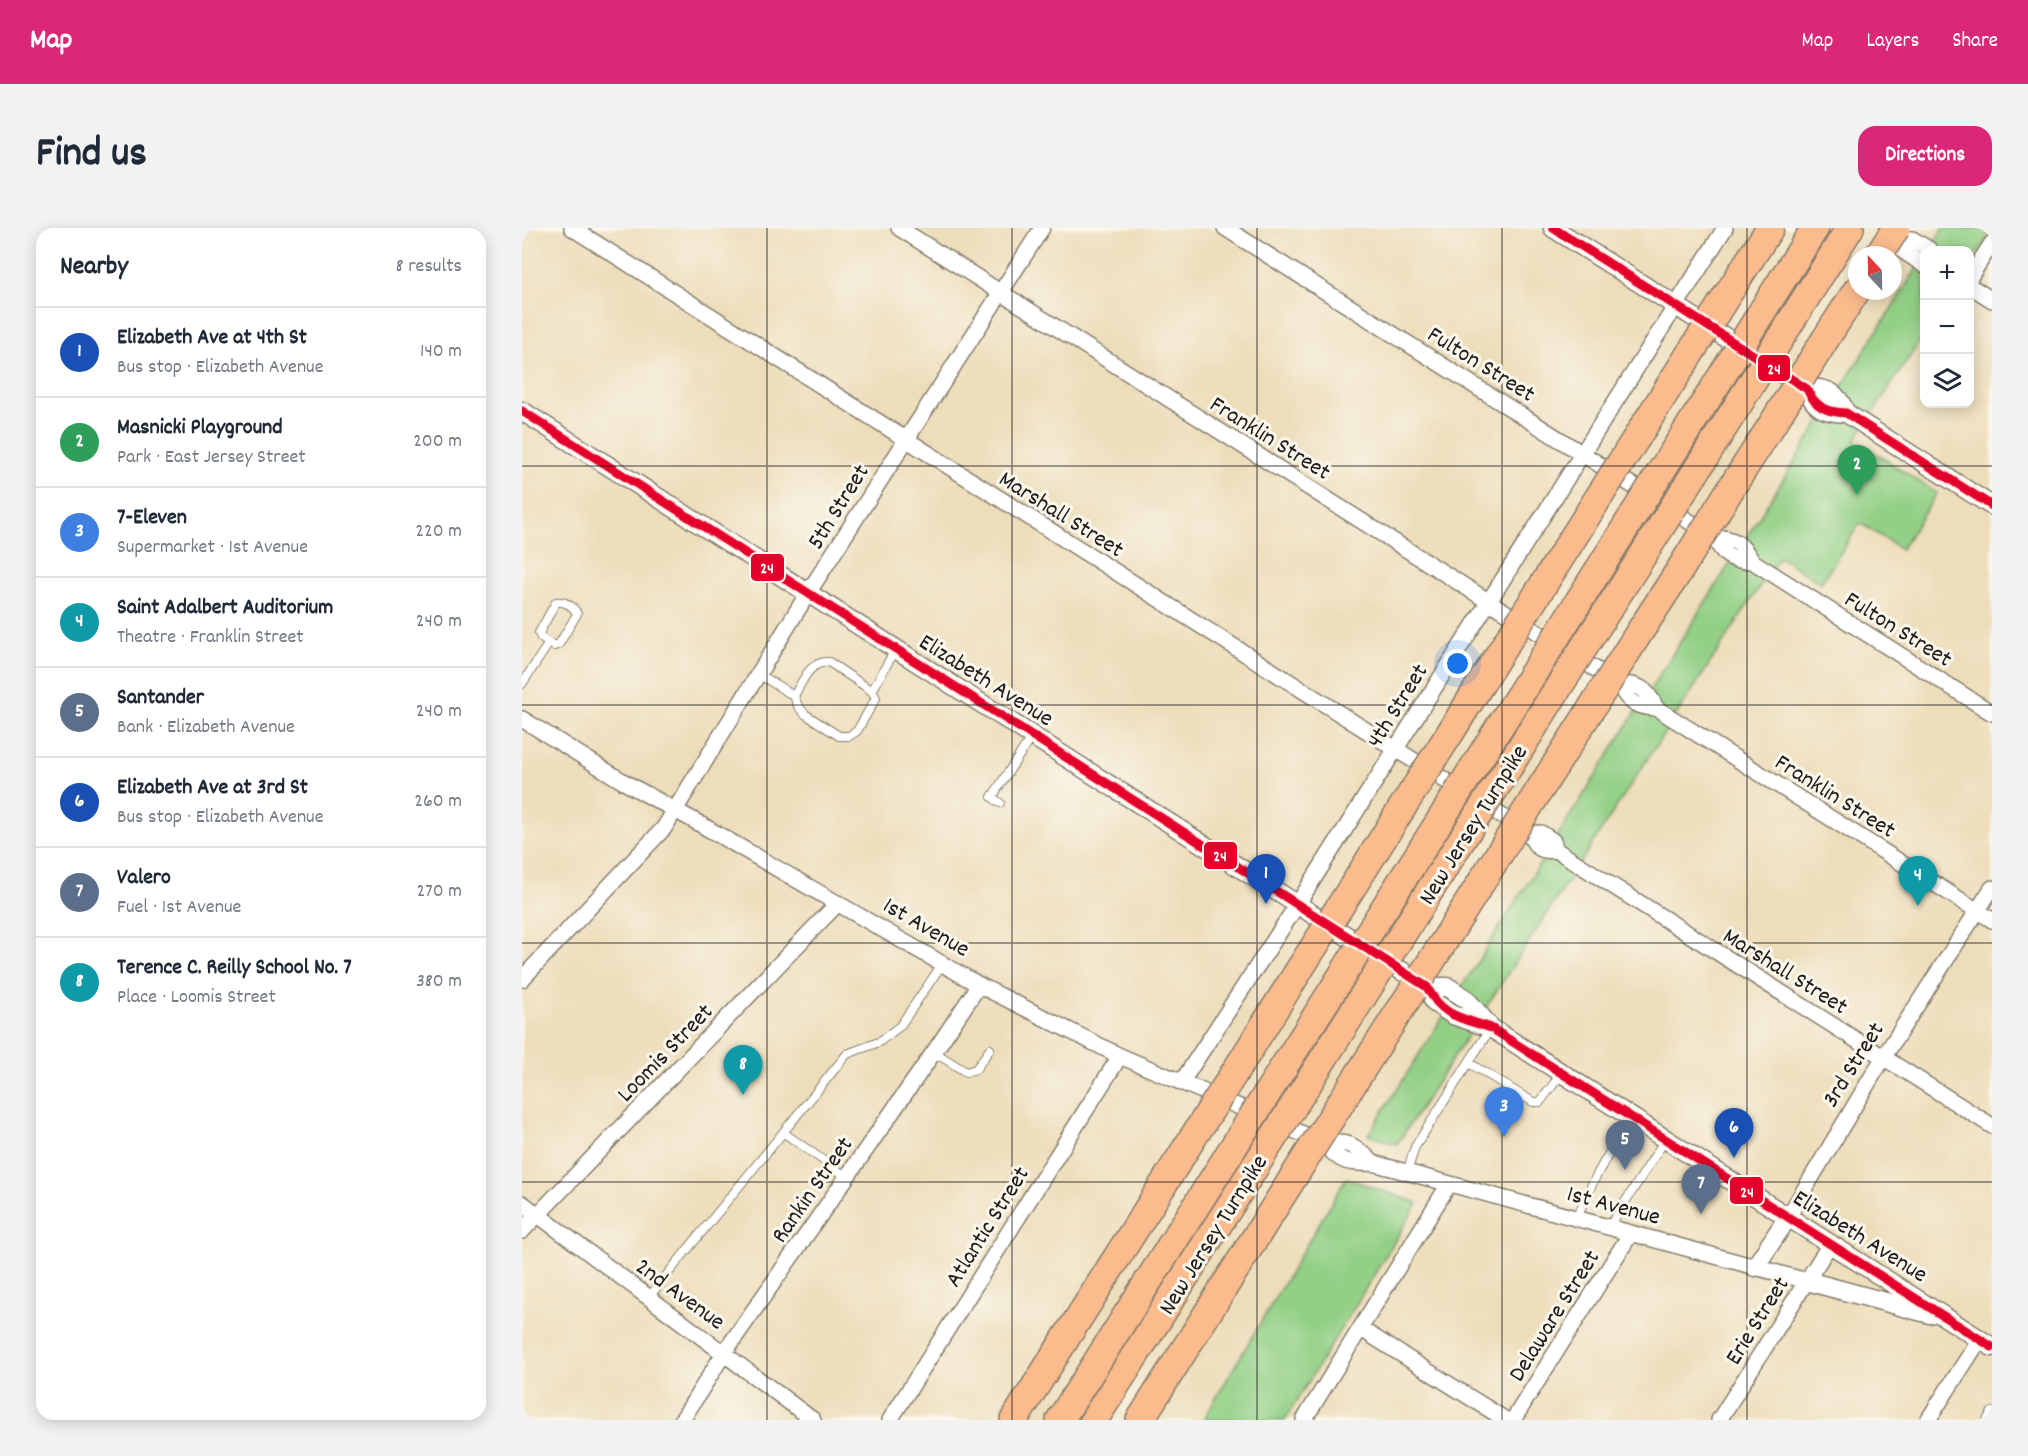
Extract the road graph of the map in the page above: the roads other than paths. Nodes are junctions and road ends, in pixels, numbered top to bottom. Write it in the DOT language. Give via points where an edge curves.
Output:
graph roads {
  1 [pos="572,228"];
  2 [pos="899,228"];
  3 [pos="1042,228"];
  4 [pos="1225,228"];
  5 [pos="1553,228"];
  6 [pos="1725,228"];
  7 [pos="1770,228"];
  8 [pos="1881,228"];
  9 [pos="1813,231"];
  10 [pos="1843,239"];
  11 [pos="1891,241"];
  12 [pos="1992,243"];
  13 [pos="1924,246"];
  14 [pos="1920,262"];
  15 [pos="1974,271"];
  16 [pos="1974,289"];
  17 [pos="1002,293"];
  18 [pos="1851,300"];
  19 [pos="1992,300"];
  20 [pos="1677,306"];
  21 [pos="522,411"];
  22 [pos="905,440"];
  23 [pos="1582,453"];
  24 [pos="1992,506"];
  25 [pos="807,593"];
  26 [pos="1487,602"];
  27 [pos="549,643"];
  28 [pos="896,650"];
  29 [pos="759,674"];
  30 [pos="522,684"];
  31 [pos="872,691"];
  32 [pos="794,696"];
  33 [pos="1992,714"];
  34 [pos="523,723"];
  35 [pos="1032,736"];
  36 [pos="1395,749"];
  37 [pos="1000,803"];
  38 [pos="674,810"];
  39 [pos="1992,888"];
  40 [pos="838,903"];
  41 [pos="1297,905"];
  42 [pos="1978,911"];
  43 [pos="1992,920"];
  44 [pos="943,963"];
  45 [pos="522,979"];
  46 [pos="979,984"];
  47 [pos="1491,1028"];
  48 [pos="990,1049"];
  49 [pos="934,1052"];
  50 [pos="1120,1056"];
  51 [pos="1883,1058"];
  52 [pos="1469,1063"];
  53 [pos="1562,1073"];
  54 [pos="1181,1083"];
  55 [pos="1631,1117"];
  56 [pos="1992,1126"];
  57 [pos="784,1133"];
  58 [pos="1665,1139"];
  59 [pos="1407,1172"];
  60 [pos="847,1177"];
  61 [pos="1449,1184"];
  62 [pos="522,1203"];
  63 [pos="538,1215"];
  64 [pos="1788,1217"];
  65 [pos="1577,1218"];
  66 [pos="1609,1227"];
  67 [pos="522,1231"];
  68 [pos="1630,1233"];
  69 [pos="1830,1244"];
  70 [pos="1755,1267"];
  71 [pos="1807,1281"];
  72 [pos="648,1298"];
  73 [pos="1948,1319"];
  74 [pos="1361,1329"];
  75 [pos="1986,1343"];
  76 [pos="724,1353"];
  77 [pos="1992,1412"];
  78 [pos="682,1420"];
  79 [pos="813,1420"];
  80 [pos="890,1420"];
  81 [pos="1014,1420"];
  82 [pos="1060,1420"];
  83 [pos="1094,1420"];
  84 [pos="1140,1420"];
  85 [pos="1304,1420"];
  86 [pos="1506,1420"];
  87 [pos="1513,1420"];
  88 [pos="1719,1420"];
  89 [pos="1928,1420"];
  90 [pos="1988,1420"];
  1 -- 22 [label="street, Marshall Street"];
  2 -- 17 [label="street, Franklin Street"];
  3 -- 17 [label="street, 5th Street"];
  4 -- 23 [label="street, Fulton Street"];
  5 -- 20 [label="street"];
  6 -- 20 [label="street, 4th Street"];
  7 -- 81 [label="highway, bridge"];
  8 -- 11 [label="street"];
  9 -- 82 [label="highway, New Jersey Turnpike, bridge"];
  10 -- 83 [label="highway, New Jersey Turnpike, bridge"];
  11 -- 13 [label="street" via="1912,238"];
  11 -- 14 [label="street"];
  12 -- 15 [label="street"];
  16 -- 19 [label="street"];
  17 -- 22 [label="street, 5th Street"];
  17 -- 26 [label="street, Franklin Street"];
  18 -- 84 [label="highway, New Jersey Turnpike, bridge"];
  20 -- 23 [label="street, 4th Street"];
  20 -- 24 [label="street" via="1807,389 1822,388 1830,393 1839,399 1846,413"];
  21 -- 25 [label="street, Elizabeth Avenue"];
  22 -- 25 [label="street, 5th Street"];
  22 -- 36 [label="street, Marshall Street"];
  23 -- 26 [label="street, 4th Street"];
  23 -- 33 [label="street, Fulton Street" via="1714,537 1729,537 1744,548 1752,561"];
  25 -- 28 [label="street, Elizabeth Avenue"];
  25 -- 29 [label="street, 5th Street"];
  26 -- 36 [label="street, 4th Street"];
  26 -- 42 [label="street, Franklin Street" via="1619,684 1634,684 1650,694 1656,708"];
  27 -- 27 [label="lane" via="559,644 577,618 574,608 556,602 540,629 539,636"];
  27 -- 30 [label="lane"];
  28 -- 31 [label="lane"];
  28 -- 35 [label="street, Elizabeth Avenue"];
  29 -- 32 [label="lane"];
  29 -- 38 [label="street, 5th Street"];
  31 -- 32 [label="lane" via="829,662 821,661 812,666"];
  31 -- 32 [label="lane" via="876,698 857,731 849,736 839,736 805,714"];
  34 -- 38 [label="street, 1st Avenue"];
  35 -- 37 [label="lane" via="992,797"];
  35 -- 41 [label="street, Elizabeth Avenue"];
  36 -- 41 [label="street, 4th Street"];
  36 -- 51 [label="street, Marshall Street" via="1530,834 1541,833 1553,841 1556,850"];
  38 -- 40 [label="street, 1st Avenue"];
  38 -- 45 [label="street, 5th Street" via="664,828"];
  39 -- 42 [label="street, 3rd Street"];
  40 -- 44 [label="street, 1st Avenue"];
  40 -- 63 [label="street, Loomis Street"];
  41 -- 47 [label="street, Elizabeth Avenue" via="1427,987 1448,987 1466,999"];
  41 -- 54 [label="street, 4th Street"];
  42 -- 43 [label="street, Franklin Street"];
  42 -- 51 [label="street, 3rd Street"];
  44 -- 46 [label="street, 1st Avenue"];
  44 -- 57 [label="lane" via="900,1026 879,1042 847,1054"];
  46 -- 49 [label="street, Rankin Street"];
  46 -- 50 [label="street, 1st Avenue"];
  47 -- 52 [label="lane"];
  47 -- 53 [label="street, Elizabeth Avenue"];
  48 -- 49 [label="lane" via="976,1069 966,1072"];
  49 -- 60 [label="street, Rankin Street"];
  50 -- 54 [label="street, 1st Avenue"];
  50 -- 80 [label="street, Atlantic Street"];
  51 -- 56 [label="street, Marshall Street"];
  51 -- 64 [label="street, 3rd Street"];
  52 -- 53 [label="lane" via="1533,1102 1540,1102"];
  52 -- 59 [label="lane" via="1415,1147"];
  53 -- 55 [label="street, Elizabeth Avenue"];
  54 -- 59 [label="street, 1st Avenue" via="1324,1143 1345,1142 1373,1163"];
  55 -- 58 [label="street, Elizabeth Avenue"];
  55 -- 65 [label="lane" via="1588,1188"];
  57 -- 60 [label="lane"];
  57 -- 72 [label="lane"];
  58 -- 64 [label="street, Elizabeth Avenue"];
  58 -- 66 [label="lane"];
  59 -- 61 [label="street, 1st Avenue"];
  60 -- 76 [label="street, Rankin Street"];
  61 -- 65 [label="street, 1st Avenue"];
  61 -- 74 [label="street"];
  62 -- 63 [label="street, 2nd Avenue"];
  63 -- 67 [label="street, Loomis Street"];
  63 -- 72 [label="street, 2nd Avenue"];
  64 -- 69 [label="street, Elizabeth Avenue"];
  64 -- 70 [label="street, 3rd Street"];
  65 -- 66 [label="street, 1st Avenue"];
  66 -- 68 [label="street, 1st Avenue"];
  68 -- 70 [label="street, 1st Avenue"];
  68 -- 87 [label="street, Delaware Street"];
  69 -- 71 [label="street, Erie Street"];
  69 -- 73 [label="street, Elizabeth Avenue"];
  70 -- 71 [label="street, 1st Avenue"];
  71 -- 73 [label="street, 1st Avenue"];
  71 -- 88 [label="street, Erie Street"];
  72 -- 76 [label="street, 2nd Avenue"];
  73 -- 75 [label="street, Elizabeth Avenue"];
  74 -- 85 [label="street"];
  74 -- 86 [label="street"];
  75 -- 89 [label="street"];
  76 -- 78 [label="street, Rankin Street"];
  76 -- 79 [label="street, 2nd Avenue"];
  77 -- 90 [label="lane"];
}
